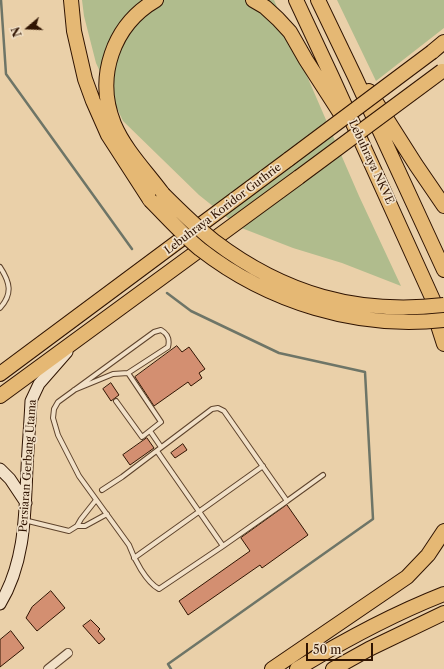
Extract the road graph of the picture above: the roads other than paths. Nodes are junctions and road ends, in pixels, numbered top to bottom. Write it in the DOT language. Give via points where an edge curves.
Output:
graph roads {
  1 [pos="71,0"];
  2 [pos="156,0"];
  3 [pos="253,0"];
  4 [pos="296,0"];
  5 [pos="318,0"];
  6 [pos="444,42"];
  7 [pos="443,70"];
  8 [pos="355,76"];
  9 [pos="369,160"];
  10 [pos="156,197"];
  11 [pos="444,206"];
  12 [pos="417,263"];
  13 [pos="0,267"];
  14 [pos="444,270"];
  15 [pos="444,305"];
  16 [pos="0,308"];
  17 [pos="444,320"];
  18 [pos="444,324"];
  19 [pos="77,340"];
  20 [pos="444,344"];
  21 [pos="128,373"];
  22 [pos="0,374"];
  23 [pos="74,390"];
  24 [pos="0,396"];
  25 [pos="116,401"];
  26 [pos="150,431"];
  27 [pos="161,447"];
  28 [pos="156,451"];
  29 [pos="263,466"];
  30 [pos="0,469"];
  31 [pos="323,475"];
  32 [pos="102,490"];
  33 [pos="96,500"];
  34 [pos="287,501"];
  35 [pos="26,503"];
  36 [pos="200,512"];
  37 [pos="107,514"];
  38 [pos="24,520"];
  39 [pos="78,526"];
  40 [pos="444,531"];
  41 [pos="224,546"];
  42 [pos="134,558"];
  43 [pos="444,594"];
  44 [pos="0,604"];
  45 [pos="444,614"];
  46 [pos="68,653"];
  47 [pos="48,669"];
  48 [pos="272,669"];
  49 [pos="297,669"];
  50 [pos="333,669"];
  1 -- 10 [label="highway" via="74,31 93,101 108,135"];
  2 -- 10 [label="highway" via="142,9 120,36 110,57 106,80 114,124"];
  3 -- 9 [label="highway" via="265,7 290,32"];
  4 -- 9 [label="highway, Lebuhraya NKVE"];
  5 -- 8 [label="highway, Lebuhraya NKVE"];
  6 -- 22 [label="highway, Lebuhraya Koridor Guthrie, bridge"];
  7 -- 19 [label="highway, Lebuhraya Koridor Guthrie, bridge"];
  8 -- 11 [label="highway" via="379,105"];
  8 -- 14 [label="highway, Lebuhraya NKVE"];
  9 -- 12 [label="highway, Lebuhraya NKVE"];
  10 -- 15 [label="highway, bridge" via="213,241 261,273 301,291 338,301 374,306 420,308"];
  10 -- 17 [label="highway, bridge" via="200,248 262,288 345,316 382,321"];
  12 -- 18 [label="highway, Lebuhraya NKVE"];
  12 -- 20 [label="highway"];
  13 -- 16 [label="lane" via="9,289 7,300"];
  19 -- 24 [label="highway, Lebuhraya Koridor Guthrie"];
  19 -- 35 [label="main road, Persiaran Gerbang Utama" via="39,384 31,401"];
  21 -- 23 [label="lane" via="113,374"];
  21 -- 23 [label="lane" via="168,347 166,332 154,332"];
  21 -- 26 [label="lane" via="162,422"];
  23 -- 33 [label="lane" via="58,402 53,418 58,435 79,476"];
  25 -- 26 [label="lane" via="142,436"];
  26 -- 27 [label="lane"];
  27 -- 28 [label="lane"];
  27 -- 29 [label="lane" via="212,409 218,408 224,412"];
  28 -- 32 [label="lane"];
  28 -- 36 [label="lane"];
  29 -- 34 [label="lane"];
  29 -- 36 [label="lane"];
  30 -- 35 [label="main road"];
  31 -- 34 [label="lane"];
  33 -- 37 [label="lane"];
  33 -- 39 [label="lane"];
  34 -- 41 [label="lane"];
  35 -- 38 [label="main road, Persiaran Gerbang Utama"];
  36 -- 41 [label="lane"];
  36 -- 42 [label="lane"];
  37 -- 39 [label="lane" via="85,526"];
  37 -- 42 [label="lane" via="129,545"];
  38 -- 39 [label="lane" via="68,531"];
  38 -- 44 [label="main road, Persiaran Gerbang Utama" via="16,567 8,592"];
  40 -- 48 [label="highway" via="428,555 407,577"];
  41 -- 42 [label="lane" via="159,589 153,586"];
  43 -- 49 [label="highway" via="390,618"];
  45 -- 50 [label="highway"];
  46 -- 47 [label="street"];
}
